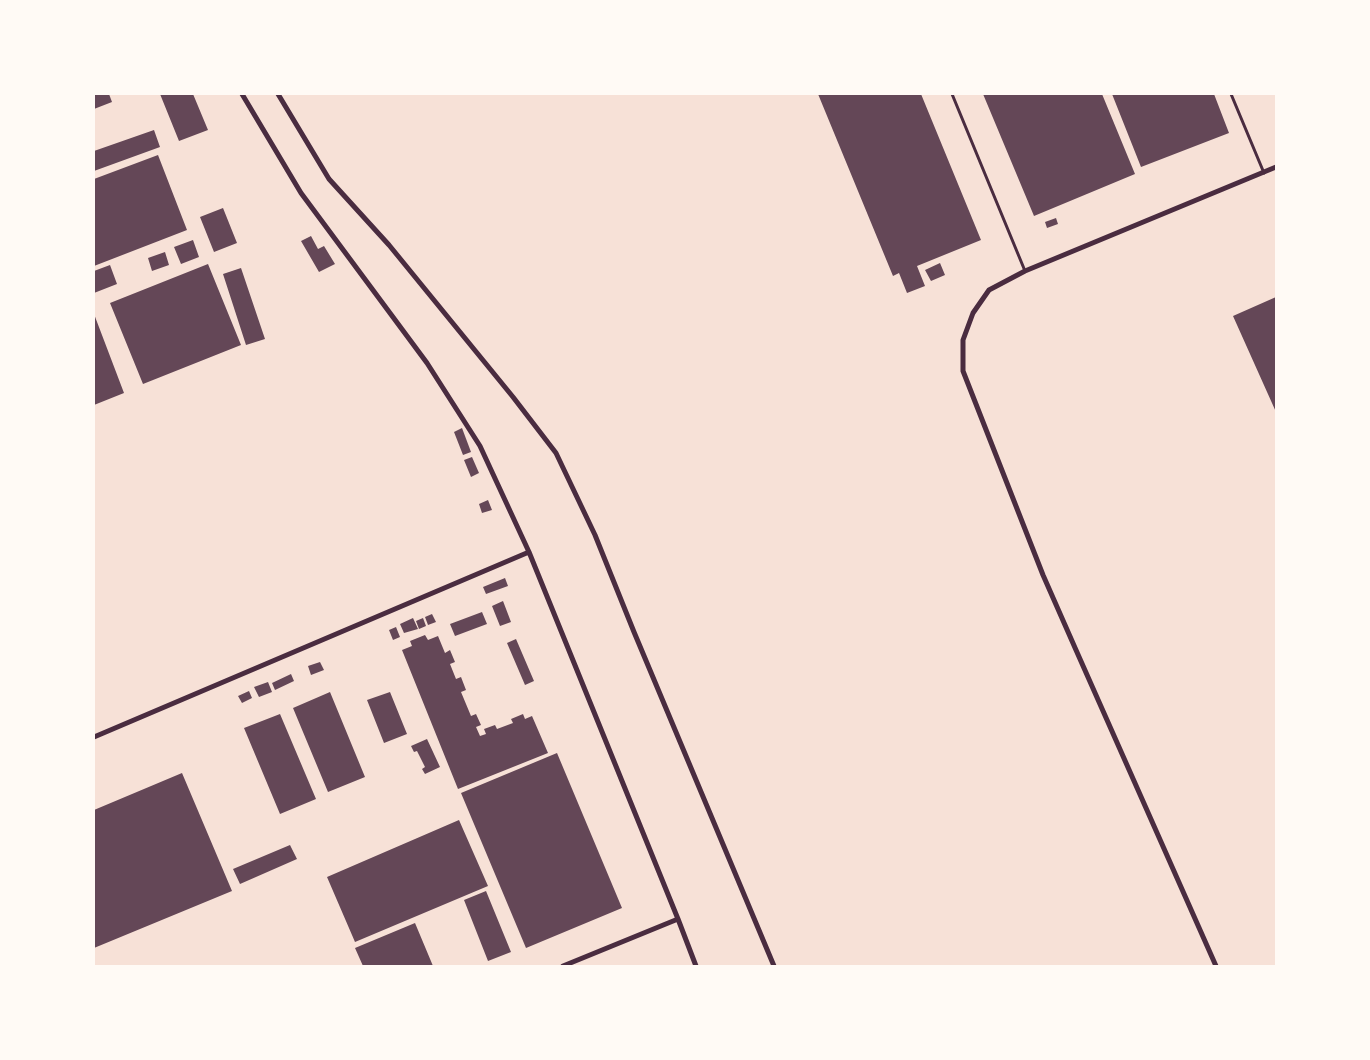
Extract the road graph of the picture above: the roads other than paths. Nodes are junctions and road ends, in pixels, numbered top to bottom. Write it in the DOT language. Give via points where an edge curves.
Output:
graph roads {
  1 [pos="242,94"];
  2 [pos="278,94"];
  3 [pos="952,94"];
  4 [pos="1231,94"];
  5 [pos="1276,167"];
  6 [pos="1264,173"];
  7 [pos="1025,272"];
  8 [pos="529,552"];
  9 [pos="94,738"];
  10 [pos="678,919"];
  11 [pos="563,966"];
  12 [pos="696,966"];
  13 [pos="774,966"];
  14 [pos="1216,966"];
  1 -- 8 [label="street" via="301,193 427,363 480,446"];
  2 -- 13 [label="street" via="329,179 389,245 556,453 595,535"];
  3 -- 7 [label="lane"];
  4 -- 6 [label="lane"];
  5 -- 6 [label="street"];
  6 -- 7 [label="street"];
  7 -- 14 [label="street" via="989,290 973,313 963,340 963,371 1058,608"];
  8 -- 9 [label="street"];
  8 -- 10 [label="street"];
  10 -- 11 [label="street"];
  10 -- 12 [label="street"];
}
